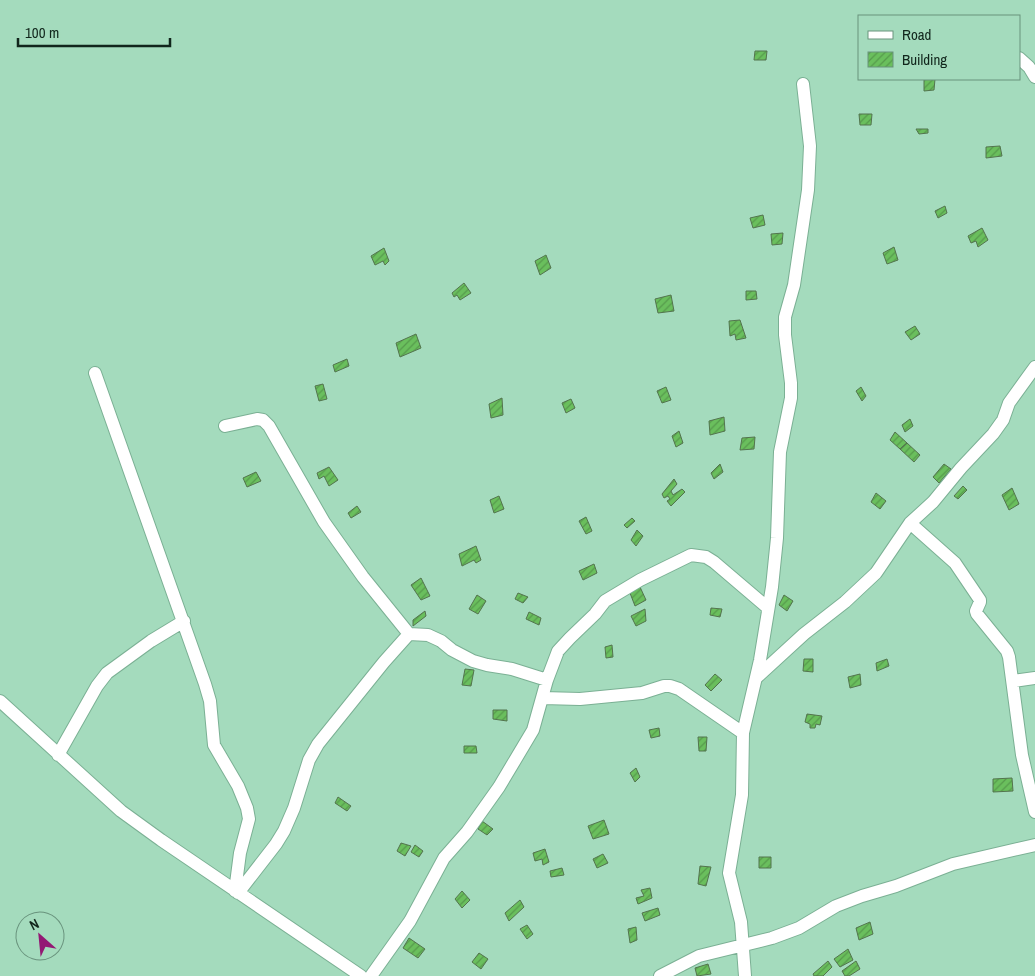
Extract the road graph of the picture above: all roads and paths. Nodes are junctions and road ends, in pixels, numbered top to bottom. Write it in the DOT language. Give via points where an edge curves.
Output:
graph roads {
  1 [pos="1020,59"];
  2 [pos="1035,77"];
  3 [pos="803,84"];
  4 [pos="1035,366"];
  5 [pos="95,373"];
  6 [pos="225,426"];
  7 [pos="910,522"];
  8 [pos="768,608"];
  9 [pos="184,621"];
  10 [pos="409,634"];
  11 [pos="756,678"];
  12 [pos="1035,678"];
  13 [pos="548,680"];
  14 [pos="1013,681"];
  15 [pos="542,698"];
  16 [pos="0,701"];
  17 [pos="743,733"];
  18 [pos="58,755"];
  19 [pos="1035,812"];
  20 [pos="1035,845"];
  21 [pos="236,892"];
  22 [pos="742,946"];
  23 [pos="361,976"];
  24 [pos="371,976"];
  25 [pos="660,976"];
  26 [pos="745,976"];
  1 -- 2 [label="street"];
  3 -- 8 [label="street" via="810,146 808,190 794,285 785,317 791,398 780,452 777,538"];
  4 -- 7 [label="street" via="1009,403 993,434 933,502"];
  5 -- 9 [label="street"];
  6 -- 10 [label="street" via="257,419 269,426 324,522"];
  7 -- 11 [label="street" via="876,573"];
  7 -- 14 [label="street" via="946,554 980,600 977,614 1007,651"];
  8 -- 11 [label="street"];
  8 -- 13 [label="street" via="714,562 691,555 605,601 558,651"];
  9 -- 18 [label="street" via="107,673"];
  9 -- 21 [label="street" via="210,701 214,745 247,808 249,819 240,853"];
  10 -- 13 [label="street" via="428,635 473,661"];
  10 -- 21 [label="street" via="318,744 309,760 284,831"];
  11 -- 17 [label="street"];
  12 -- 14 [label="street"];
  13 -- 15 [label="street"];
  14 -- 19 [label="street" via="1022,754"];
  15 -- 17 [label="street" via="580,699 642,693 670,686"];
  15 -- 24 [label="street" via="533,730 499,787 468,832 444,858 410,921"];
  16 -- 18 [label="street"];
  17 -- 22 [label="street" via="742,795 729,873 741,922"];
  18 -- 21 [label="street" via="121,811"];
  20 -- 22 [label="street" via="953,864 836,906 798,928"];
  21 -- 23 [label="street"];
  22 -- 25 [label="street" via="699,956"];
  22 -- 26 [label="street"];
}
